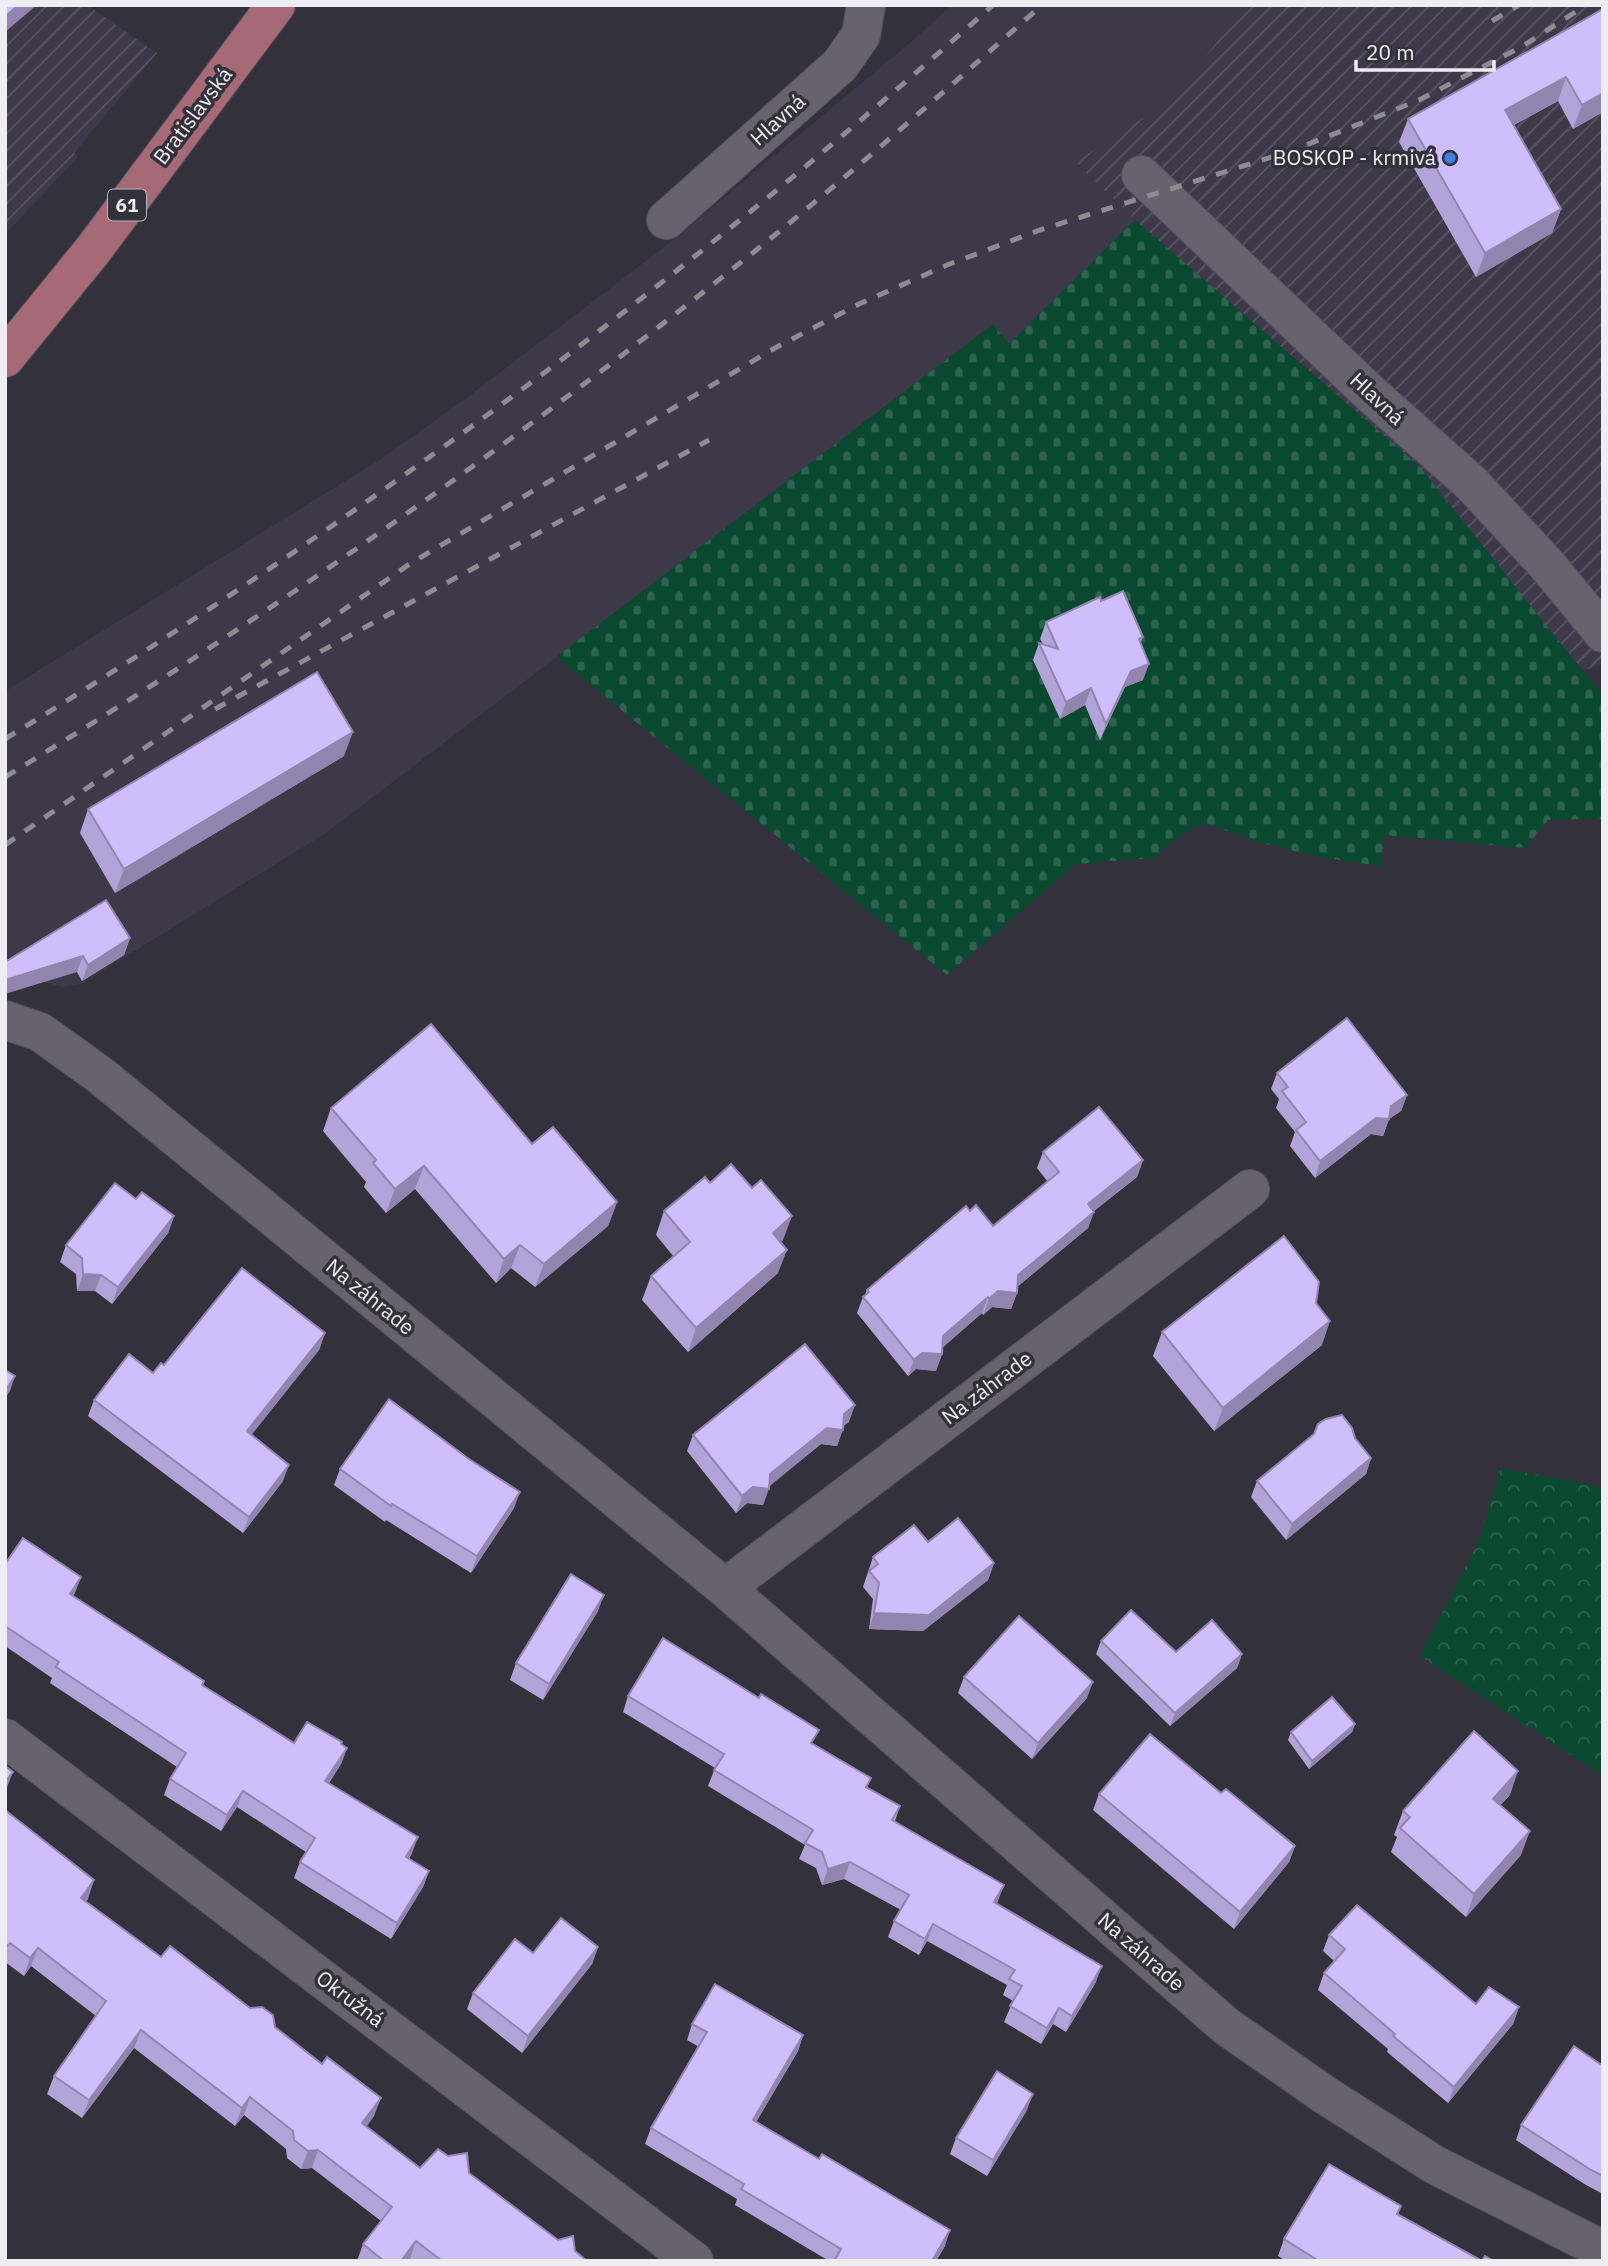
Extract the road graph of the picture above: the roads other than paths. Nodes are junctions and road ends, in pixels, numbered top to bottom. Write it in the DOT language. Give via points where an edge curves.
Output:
graph roads {
  1 [pos="276,5"];
  2 [pos="866,5"];
  3 [pos="1141,175"];
  4 [pos="666,220"];
  5 [pos="5,358"];
  6 [pos="1603,632"];
  7 [pos="5,1020"];
  8 [pos="1250,1189"];
  9 [pos="725,1588"];
  10 [pos="5,1738"];
  11 [pos="1603,2250"];
  12 [pos="694,2261"];
  1 -- 5 [label="main road, Bratislavská / 61" via="93,250"];
  2 -- 4 [label="street, Hlavná" via="861,35 840,65"];
  3 -- 6 [label="street, Hlavná" via="1471,483"];
  7 -- 9 [label="street, Na záhrade" via="40,1032 100,1075"];
  8 -- 9 [label="street, Na záhrade"];
  9 -- 11 [label="street, Na záhrade" via="1226,2026 1435,2165"];
  10 -- 12 [label="street, Okružná"];
}
